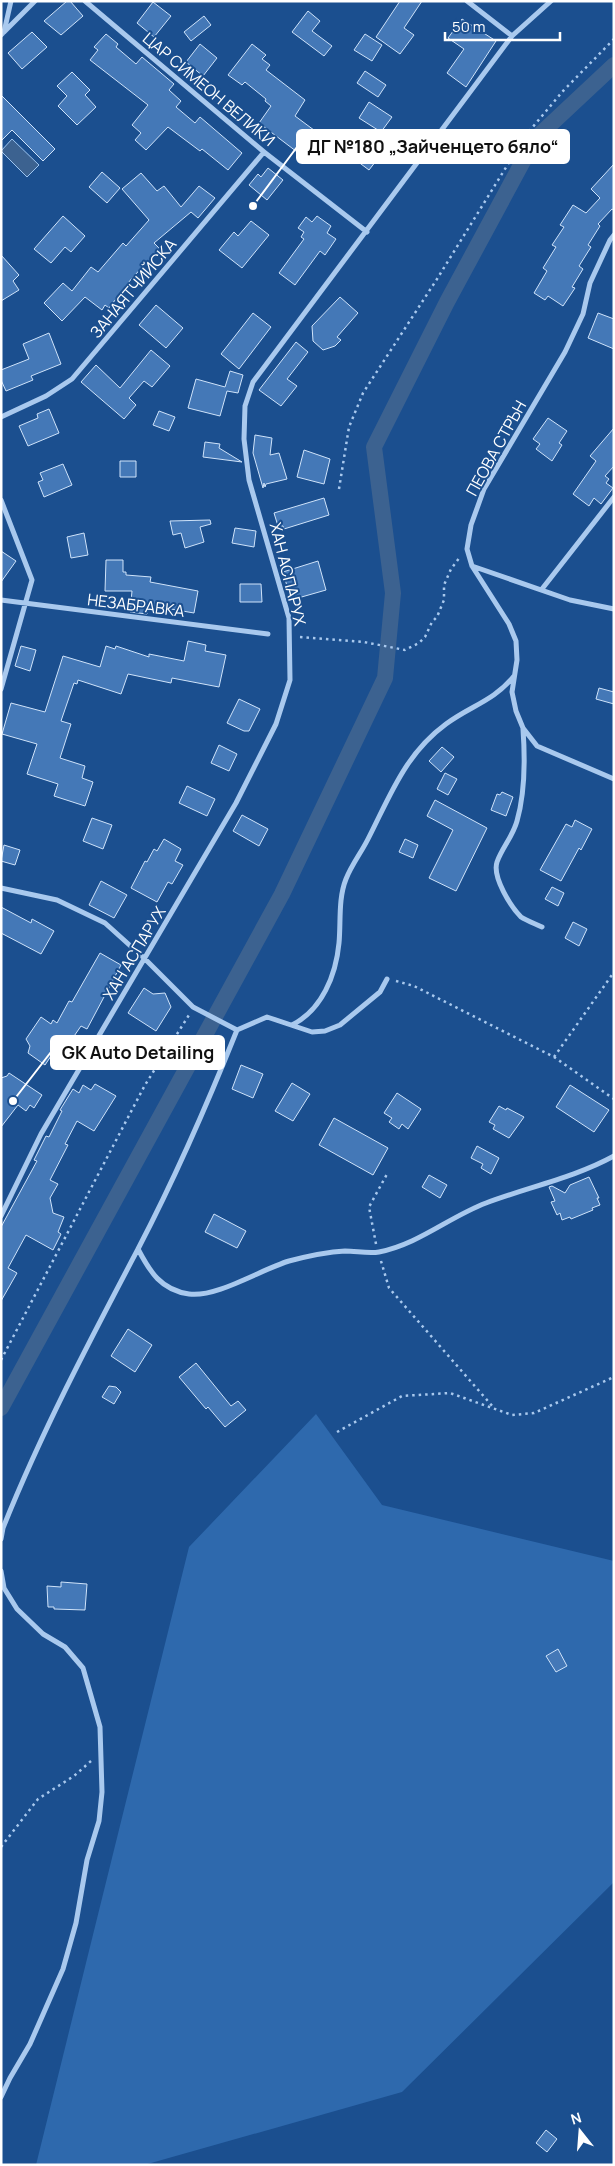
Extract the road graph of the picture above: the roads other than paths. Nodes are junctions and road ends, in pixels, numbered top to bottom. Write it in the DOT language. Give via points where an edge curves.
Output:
graph roads {
  1 [pos="11,1"];
  2 [pos="35,1"];
  3 [pos="85,1"];
  4 [pos="467,1"];
  5 [pos="551,1"];
  6 [pos="2,34"];
  7 [pos="512,36"];
  8 [pos="264,152"];
  9 [pos="367,232"];
  10 [pos="614,235"];
  11 [pos="1,417"];
  12 [pos="614,497"];
  13 [pos="1,500"];
  14 [pos="472,566"];
  15 [pos="542,589"];
  16 [pos="1,600"];
  17 [pos="27,604"];
  18 [pos="614,609"];
  19 [pos="268,634"];
  20 [pos="515,676"];
  21 [pos="1,689"];
  22 [pos="523,728"];
  23 [pos="614,778"];
  24 [pos="1,888"];
  25 [pos="542,927"];
  26 [pos="146,959"];
  27 [pos="388,979"];
  28 [pos="292,1025"];
  29 [pos="237,1030"];
  30 [pos="614,1156"];
  31 [pos="1,1216"];
  32 [pos="138,1249"];
  33 [pos="1,1540"];
  34 [pos="1,1571"];
  35 [pos="1,2098"];
  1 -- 6 [label="street"];
  2 -- 6 [label="street"];
  3 -- 8 [label="street, ЦАР СИМЕОН ВЕЛИКИ"];
  4 -- 7 [label="street"];
  5 -- 7 [label="street, ХАН АСПАРУХ"];
  7 -- 9 [label="street, ХАН АСПАРУХ"];
  8 -- 9 [label="street, ЦАР СИМЕОН ВЕЛИКИ"];
  8 -- 11 [label="street, ЗАНАЯТЧИЙСКА" via="72,379 46,396"];
  9 -- 26 [label="street, ХАН АСПАРУХ" via="253,382 245,406 244,438 249,480 290,618 290,680 276,724 236,803"];
  10 -- 14 [label="street, ПЕОВА СТРЪН" via="590,283 583,314 565,352 484,490 470,525 467,548"];
  12 -- 15 [label="street"];
  13 -- 17 [label="street" via="32,580"];
  14 -- 15 [label="street"];
  14 -- 20 [label="street, ПЕОВА СТРЪН" via="509,624 516,641"];
  15 -- 18 [label="street" via="570,600"];
  16 -- 17 [label="street, НЕЗАБРАВКА"];
  17 -- 19 [label="street, НЕЗАБРАВКА"];
  17 -- 21 [label="street"];
  20 -- 22 [label="street, ПЕОВА СТРЪН" via="512,692"];
  20 -- 28 [label="street" via="497,694 447,724 417,750 394,784 344,882 339,945 326,989 320,1003"];
  22 -- 23 [label="street" via="537,746"];
  22 -- 25 [label="street" via="524,778 517,822 496,864 499,882 509,901 522,918"];
  24 -- 26 [label="street" via="57,900 104,923"];
  26 -- 29 [label="street" via="193,1007"];
  26 -- 31 [label="street, ХАН АСПАРУХ" via="41,1134"];
  27 -- 28 [label="street" via="380,992 340,1025 312,1032"];
  28 -- 29 [label="street" via="267,1017"];
  29 -- 32 [label="street" via="210,1098"];
  30 -- 32 [label="street" via="484,1204 422,1237 378,1252 307,1256 274,1266 216,1291 190,1294 170,1288 151,1274"];
  32 -- 33 [label="street" via="46,1428 3,1528"];
  34 -- 35 [label="street" via="4,1588 17,1609 43,1634 65,1647 83,1668 100,1726 102,1792 99,1822 87,1860 76,1923 65,1960 30,2044"];
}
